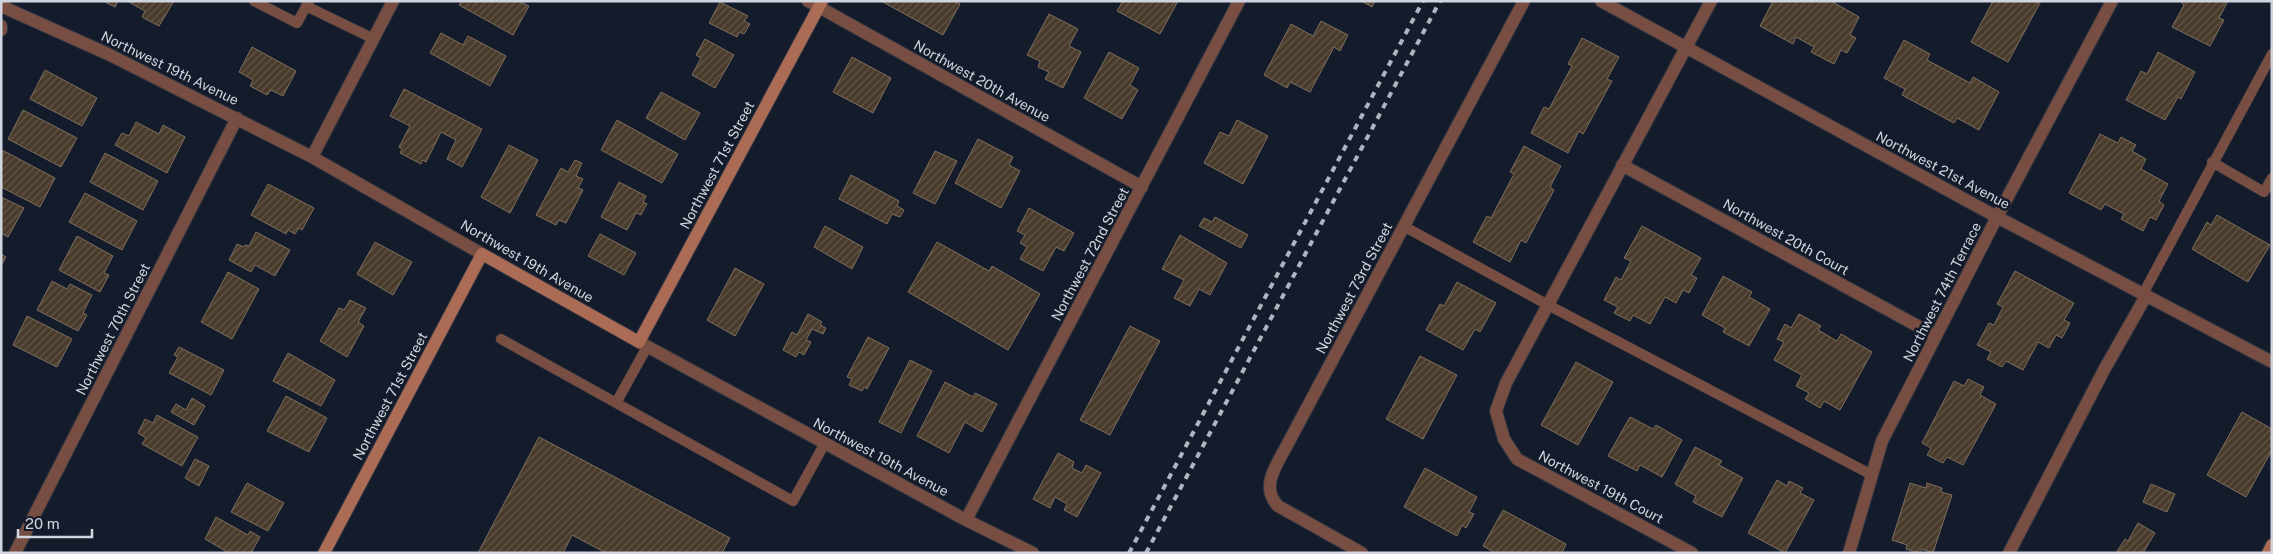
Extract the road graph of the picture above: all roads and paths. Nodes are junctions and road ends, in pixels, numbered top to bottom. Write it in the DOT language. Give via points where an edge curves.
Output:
graph roads {
  1 [pos="254,1"];
  2 [pos="393,1"];
  3 [pos="1239,1"];
  4 [pos="1524,1"];
  5 [pos="1601,1"];
  6 [pos="1711,1"];
  7 [pos="2112,1"];
  8 [pos="816,3"];
  9 [pos="308,4"];
  10 [pos="1,6"];
  11 [pos="1,26"];
  12 [pos="1,30"];
  13 [pos="374,39"];
  14 [pos="1685,47"];
  15 [pos="2272,54"];
  16 [pos="238,118"];
  17 [pos="312,156"];
  18 [pos="2212,162"];
  19 [pos="1622,165"];
  20 [pos="2272,178"];
  21 [pos="1142,187"];
  22 [pos="1997,216"];
  23 [pos="1405,227"];
  24 [pos="482,254"];
  25 [pos="2145,295"];
  26 [pos="1548,304"];
  27 [pos="1936,336"];
  28 [pos="501,339"];
  29 [pos="643,345"];
  30 [pos="2272,362"];
  31 [pos="616,403"];
  32 [pos="825,443"];
  33 [pos="1872,475"];
  34 [pos="966,520"];
  35 [pos="2272,545"];
  36 [pos="15,553"];
  37 [pos="324,553"];
  38 [pos="1033,553"];
  39 [pos="1362,553"];
  40 [pos="1692,553"];
  41 [pos="1849,553"];
  42 [pos="2009,553"];
  43 [pos="2268,553"];
  1 -- 9 [label="lane" via="297,23"];
  2 -- 13 [label="street"];
  3 -- 21 [label="street, Northwest 72nd Street"];
  4 -- 23 [label="street, Northwest 73rd Street"];
  5 -- 14 [label="street, Northwest 21st Avenue"];
  6 -- 14 [label="street"];
  7 -- 22 [label="street, Northwest 74th Terrace"];
  8 -- 21 [label="street, Northwest 20th Avenue"];
  8 -- 29 [label="street, Northwest 71st Street"];
  9 -- 13 [label="lane"];
  10 -- 16 [label="street, Northwest 19th Avenue"];
  11 -- 12 [label="street"];
  13 -- 17 [label="street"];
  14 -- 19 [label="street"];
  14 -- 22 [label="street, Northwest 21st Avenue"];
  15 -- 18 [label="lane"];
  16 -- 17 [label="street, Northwest 19th Avenue"];
  16 -- 36 [label="street, Northwest 70th Street"];
  17 -- 24 [label="street, Northwest 19th Avenue"];
  18 -- 20 [label="lane" via="2264,192"];
  18 -- 25 [label="lane"];
  19 -- 26 [label="street"];
  19 -- 27 [label="street, Northwest 20th Court"];
  21 -- 34 [label="street, Northwest 72nd Street"];
  22 -- 25 [label="street, Northwest 21st Avenue"];
  22 -- 27 [label="street, Northwest 74th Terrace"];
  23 -- 26 [label="lane"];
  23 -- 39 [label="street, Northwest 73rd Street" via="1269,482 1272,500 1278,506"];
  24 -- 29 [label="street, Northwest 19th Avenue"];
  24 -- 37 [label="street, Northwest 71st Street"];
  25 -- 30 [label="street, Northwest 21st Avenue"];
  25 -- 42 [label="street"];
  26 -- 33 [label="lane"];
  26 -- 40 [label="street, Northwest 19th Court" via="1506,383 1496,411 1504,439 1517,459"];
  27 -- 33 [label="street, Northwest 74th Terrace" via="1882,441"];
  28 -- 31 [label="lane"];
  29 -- 31 [label="lane"];
  29 -- 32 [label="street, Northwest 19th Avenue"];
  31 -- 32 [label="lane" via="793,501"];
  32 -- 34 [label="street, Northwest 19th Avenue"];
  33 -- 41 [label="street, Northwest 74th Terrace"];
  34 -- 38 [label="street, Northwest 19th Avenue"];
  35 -- 43 [label="street"];
}
